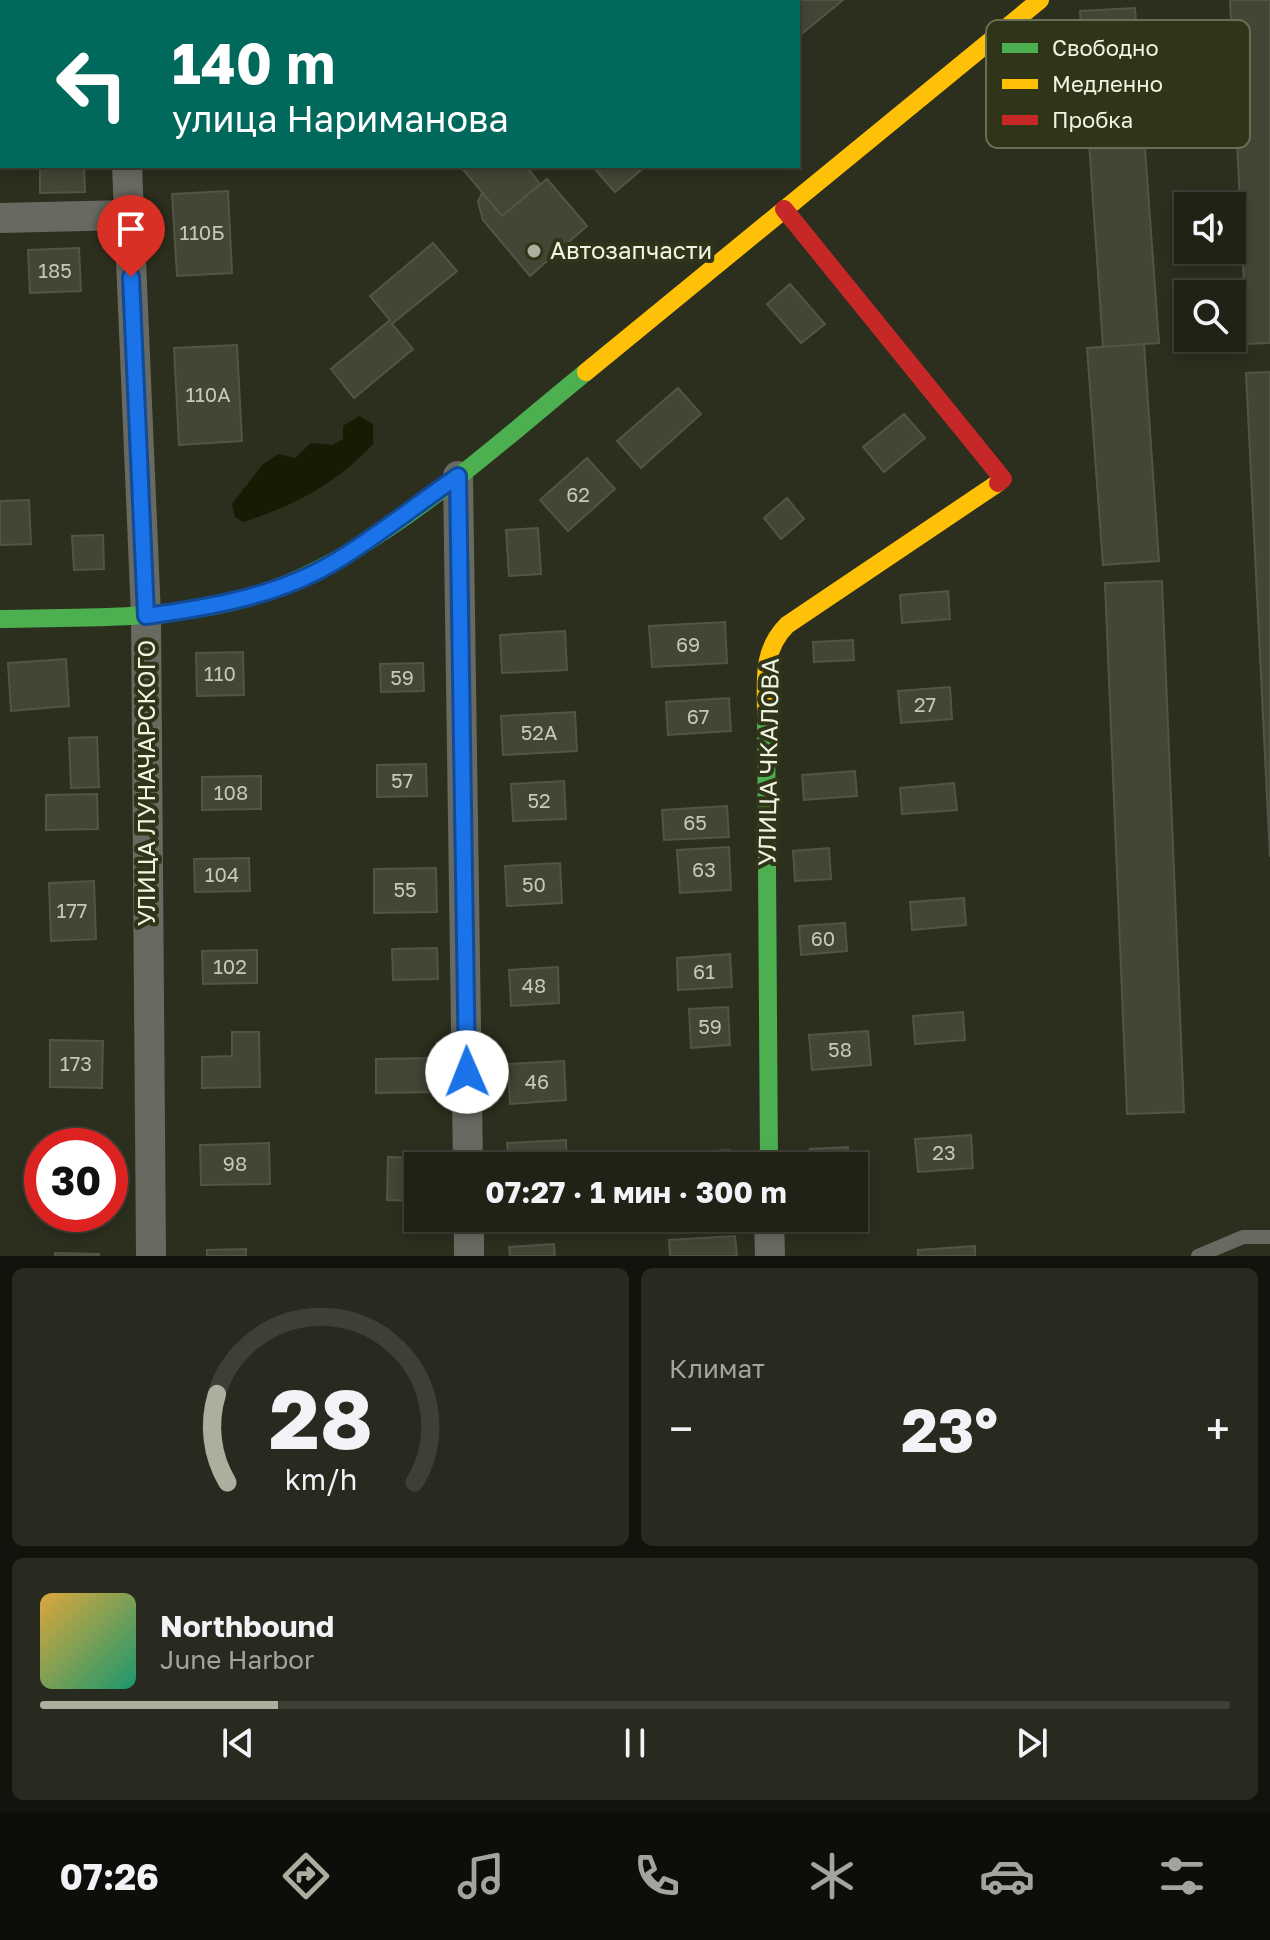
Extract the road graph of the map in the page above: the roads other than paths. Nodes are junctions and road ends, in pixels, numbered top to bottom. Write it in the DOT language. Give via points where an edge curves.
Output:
graph roads {
  1 [pos="1040,0"];
  2 [pos="1016,20"];
  3 [pos="986,44"];
  4 [pos="127,168"];
  5 [pos="784,209"];
  6 [pos="128,215"];
  7 [pos="0,218"];
  8 [pos="458,476"];
  9 [pos="146,616"];
  10 [pos="0,619"];
  11 [pos="468,1152"];
  12 [pos="769,1152"];
  13 [pos="469,1232"];
  14 [pos="769,1232"];
  15 [pos="1270,1237"];
  16 [pos="151,1256"];
  17 [pos="469,1256"];
  18 [pos="770,1256"];
  19 [pos="1198,1256"];
  1 -- 2 [label="main road"];
  3 -- 5 [label="main road"];
  4 -- 6 [label="street, УЛИЦА ЛУНАЧАРСКОГО"];
  5 -- 8 [label="main road"];
  5 -- 12 [label="main road, УЛИЦА ЧКАЛОВА" via="1003,479 798,615 769,648"];
  6 -- 7 [label="street"];
  6 -- 9 [label="street, УЛИЦА ЛУНАЧАРСКОГО"];
  8 -- 9 [label="main road" via="339,560 285,585 221,605"];
  8 -- 11 [label="street"];
  9 -- 10 [label="main road"];
  9 -- 16 [label="street, УЛИЦА ЛУНАЧАРСКОГО"];
  13 -- 17 [label="street"];
  14 -- 18 [label="street"];
  15 -- 19 [label="lane" via="1243,1237"];
}
